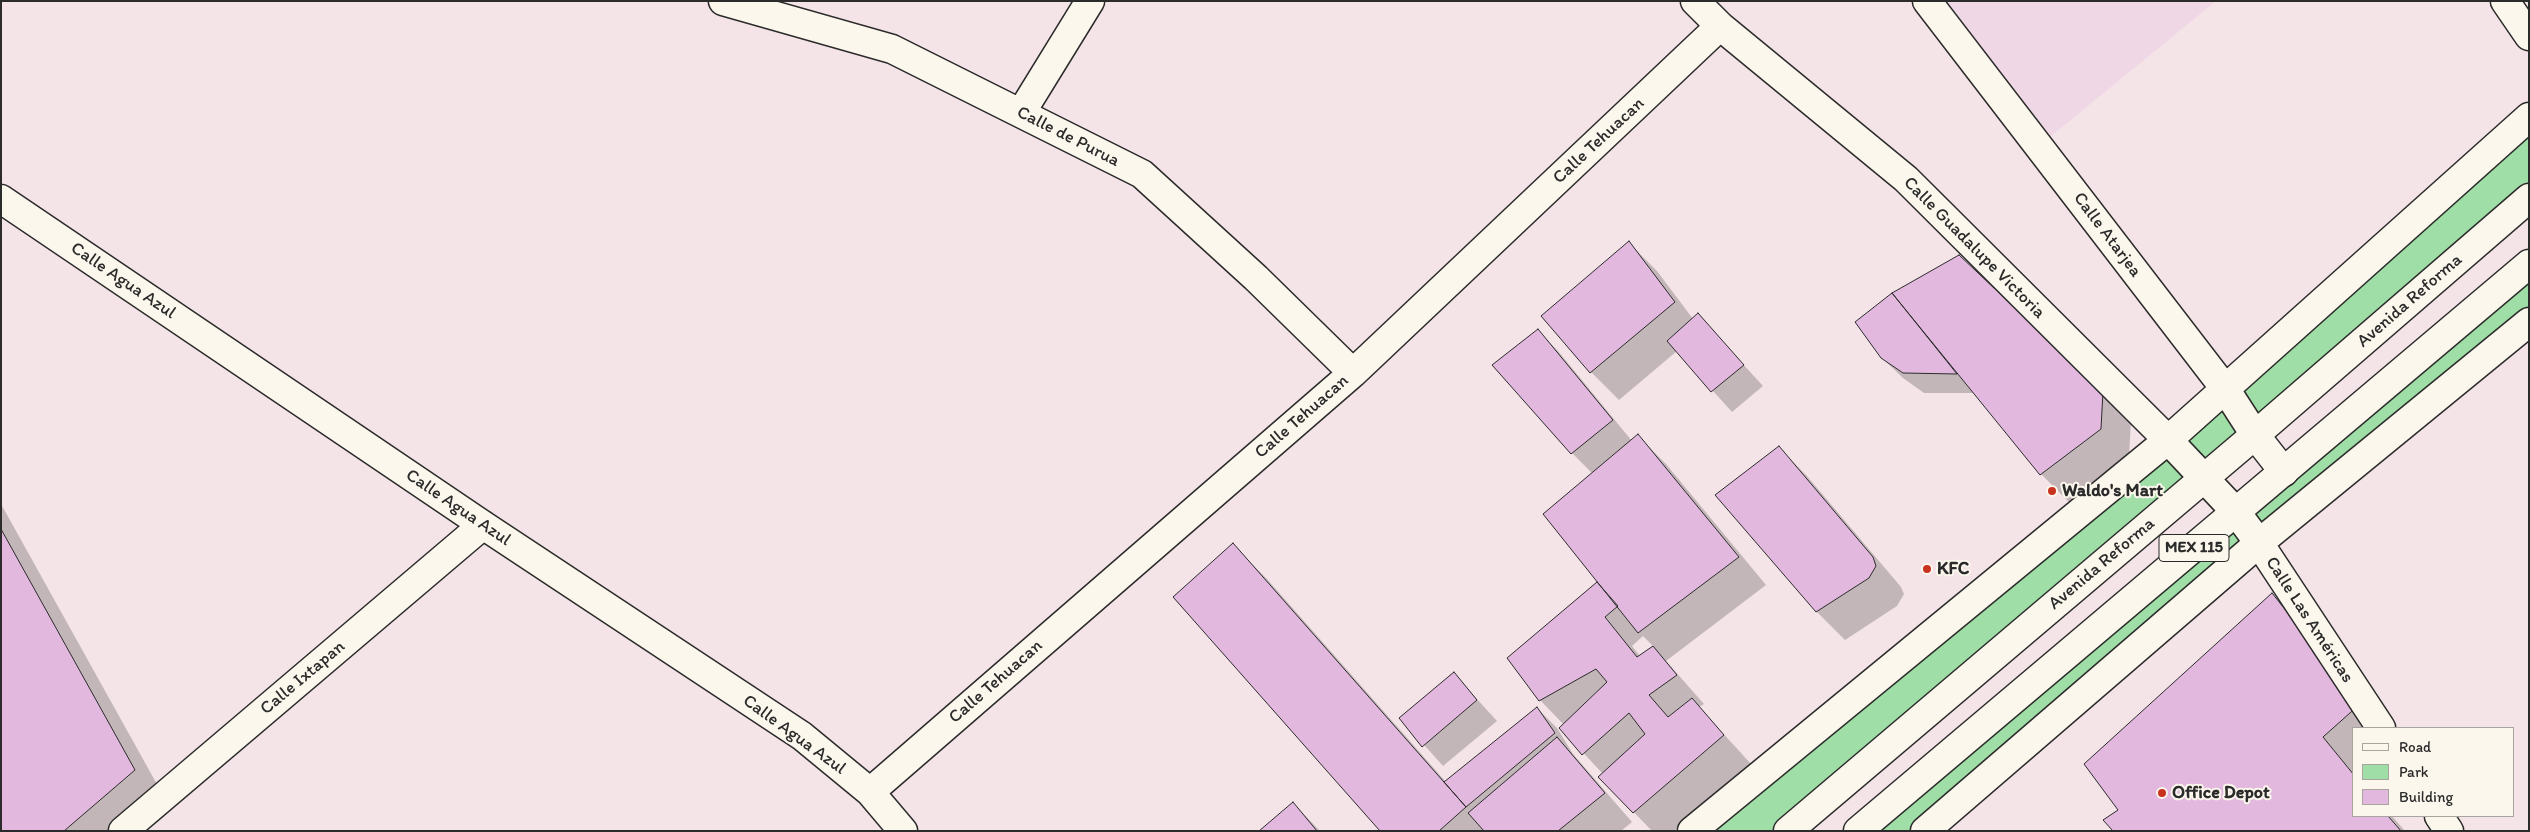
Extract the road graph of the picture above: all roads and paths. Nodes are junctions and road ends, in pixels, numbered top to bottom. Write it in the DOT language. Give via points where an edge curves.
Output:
graph roads {
  1 [pos="723,1"];
  2 [pos="1090,1"];
  3 [pos="1695,1"];
  4 [pos="1927,1"];
  5 [pos="2505,1"];
  6 [pos="1720,26"];
  7 [pos="2529,36"];
  8 [pos="1022,113"];
  9 [pos="2529,117"];
  10 [pos="2529,198"];
  11 [pos="1,199"];
  12 [pos="2529,264"];
  13 [pos="2529,322"];
  14 [pos="1353,373"];
  15 [pos="2226,390"];
  16 [pos="2255,435"];
  17 [pos="2168,440"];
  18 [pos="2284,472"];
  19 [pos="2203,478"];
  20 [pos="2236,512"];
  21 [pos="483,525"];
  22 [pos="2259,543"];
  23 [pos="2380,727"];
  24 [pos="870,792"];
  25 [pos="2440,817"];
  26 [pos="124,831"];
  27 [pos="903,831"];
  28 [pos="1692,831"];
  29 [pos="1788,831"];
  30 [pos="1858,831"];
  31 [pos="1925,831"];
  32 [pos="2449,831"];
  1 -- 8 [label="street, Calle de Purua" via="892,49"];
  2 -- 8 [label="street"];
  3 -- 6 [label="street, Calle Guadalupe Victoria"];
  4 -- 15 [label="street, Calle Atarjea"];
  5 -- 7 [label="street"];
  6 -- 14 [label="street, Calle Tehuacan"];
  6 -- 17 [label="street, Calle Guadalupe Victoria" via="1906,179"];
  8 -- 14 [label="street, Calle de Purua" via="1142,174 1256,278"];
  9 -- 15 [label="street"];
  10 -- 16 [label="street, Avenida Reforma / MEX 115"];
  11 -- 21 [label="street, Calle Agua Azul"];
  12 -- 18 [label="street, MEX 115"];
  13 -- 22 [label="street"];
  14 -- 24 [label="street, Calle Tehuacan"];
  15 -- 16 [label="street, Calle Atarjea"];
  15 -- 17 [label="street"];
  16 -- 18 [label="street, Calle Atarjea"];
  16 -- 19 [label="street, Avenida Reforma / MEX 115"];
  17 -- 19 [label="street, Calle Guadalupe Victoria"];
  17 -- 28 [label="street"];
  18 -- 20 [label="street, MEX 115"];
  19 -- 20 [label="street, Calle Guadalupe Victoria"];
  19 -- 29 [label="street, Avenida Reforma / MEX 115"];
  20 -- 22 [label="street, Calle Las Américas"];
  20 -- 30 [label="street, MEX 115"];
  21 -- 24 [label="street, Calle Agua Azul" via="802,736"];
  21 -- 26 [label="street, Calle Ixtapan"];
  22 -- 23 [label="street, Calle Las Américas"];
  22 -- 31 [label="street"];
  24 -- 27 [label="street, Calle Agua Azul"];
  25 -- 32 [label="street"];
}
